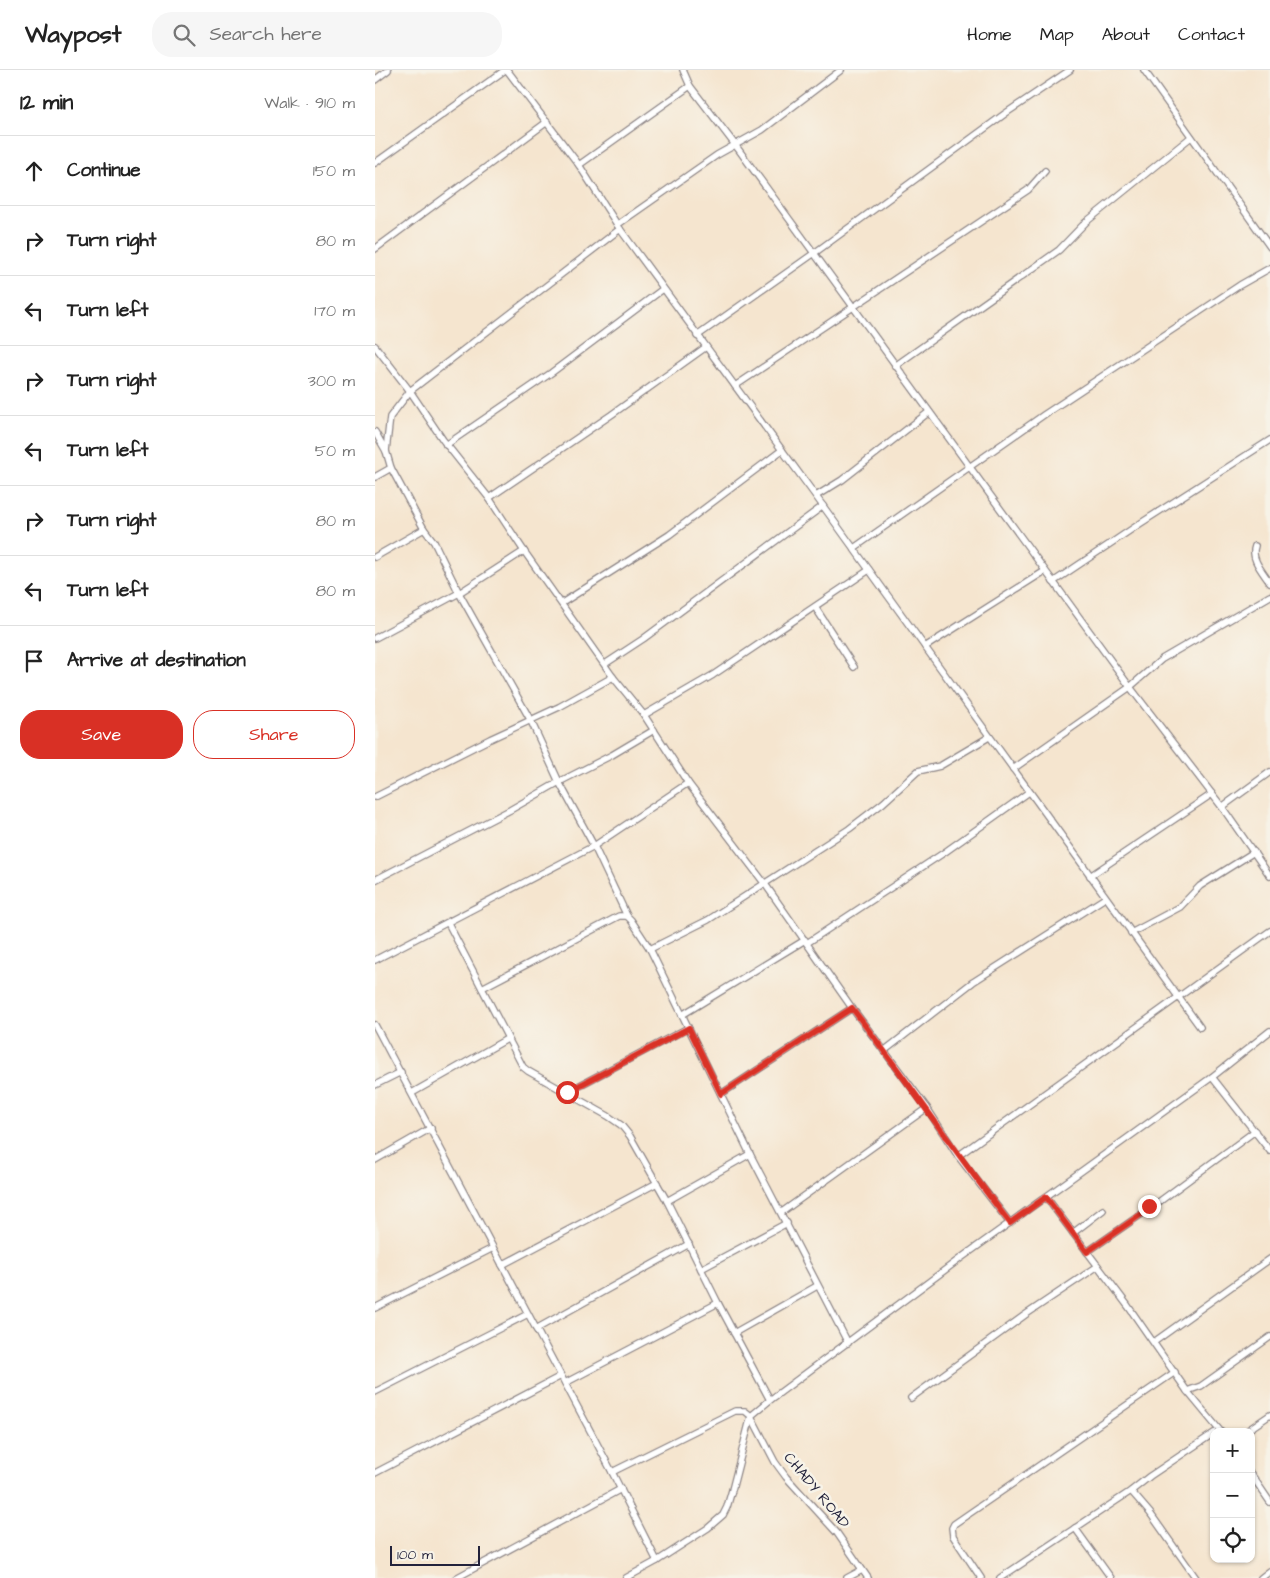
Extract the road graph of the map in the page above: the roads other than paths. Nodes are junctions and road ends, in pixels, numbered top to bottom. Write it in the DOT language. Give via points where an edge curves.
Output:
graph roads {
  1 [pos="388,70"];
  2 [pos="506,70"];
  3 [pos="683,70"];
  4 [pos="841,70"];
  5 [pos="1070,70"];
  6 [pos="1144,70"];
  7 [pos="375,80"];
  8 [pos="690,86"];
  9 [pos="547,122"];
  10 [pos="1191,138"];
  11 [pos="736,146"];
  12 [pos="375,163"];
  13 [pos="579,166"];
  14 [pos="1045,171"];
  15 [pos="618,227"];
  16 [pos="1270,247"];
  17 [pos="375,249"];
  18 [pos="813,254"];
  19 [pos="1270,268"];
  20 [pos="663,289"];
  21 [pos="852,307"];
  22 [pos="697,336"];
  23 [pos="375,346"];
  24 [pos="706,347"];
  25 [pos="895,366"];
  26 [pos="735,386"];
  27 [pos="410,391"];
  28 [pos="929,412"];
  29 [pos="375,432"];
  30 [pos="1270,440"];
  31 [pos="446,445"];
  32 [pos="782,450"];
  33 [pos="386,451"];
  34 [pos="970,467"];
  35 [pos="391,468"];
  36 [pos="375,477"];
  37 [pos="816,496"];
  38 [pos="489,498"];
  39 [pos="823,506"];
  40 [pos="424,529"];
  41 [pos="1255,546"];
  42 [pos="854,548"];
  43 [pos="524,551"];
  44 [pos="375,557"];
  45 [pos="869,570"];
  46 [pos="1045,571"];
  47 [pos="1053,582"];
  48 [pos="1270,583"];
  49 [pos="459,593"];
  50 [pos="1270,596"];
  51 [pos="563,603"];
  52 [pos="815,607"];
  53 [pos="375,638"];
  54 [pos="925,647"];
  55 [pos="605,664"];
  56 [pos="854,667"];
  57 [pos="613,677"];
  58 [pos="1129,687"];
  59 [pos="644,715"];
  60 [pos="531,721"];
  61 [pos="654,730"];
  62 [pos="989,737"];
  63 [pos="1013,769"];
  64 [pos="1270,772"];
  65 [pos="559,782"];
  66 [pos="688,783"];
  67 [pos="1029,792"];
  68 [pos="1212,794"];
  69 [pos="375,797"];
  70 [pos="1222,807"];
  71 [pos="594,846"];
  72 [pos="1254,852"];
  73 [pos="1089,876"];
  74 [pos="1270,876"];
  75 [pos="375,880"];
  76 [pos="765,884"];
  77 [pos="1105,898"];
  78 [pos="627,916"];
  79 [pos="448,923"];
  80 [pos="1270,931"];
  81 [pos="1131,933"];
  82 [pos="806,942"];
  83 [pos="650,949"];
  84 [pos="375,960"];
  85 [pos="482,988"];
  86 [pos="1179,997"];
  87 [pos="852,1008"];
  88 [pos="682,1014"];
  89 [pos="375,1025"];
  90 [pos="689,1028"];
  91 [pos="1200,1028"];
  92 [pos="1270,1031"];
  93 [pos="507,1039"];
  94 [pos="885,1051"];
  95 [pos="401,1072"];
  96 [pos="1212,1076"];
  97 [pos="375,1084"];
  98 [pos="567,1092"];
  99 [pos="412,1093"];
  100 [pos="721,1094"];
  101 [pos="927,1108"];
  102 [pos="431,1128"];
  103 [pos="1255,1131"];
  104 [pos="1270,1151"];
  105 [pos="750,1154"];
  106 [pos="958,1156"];
  107 [pos="375,1160"];
  108 [pos="657,1183"];
  109 [pos="1046,1197"];
  110 [pos="667,1201"];
  111 [pos="1103,1210"];
  112 [pos="782,1212"];
  113 [pos="787,1223"];
  114 [pos="1010,1223"];
  115 [pos="1073,1233"];
  116 [pos="689,1244"];
  117 [pos="493,1248"];
  118 [pos="1087,1252"];
  119 [pos="1270,1258"];
  120 [pos="502,1265"];
  121 [pos="1098,1266"];
  122 [pos="701,1269"];
  123 [pos="817,1286"];
  124 [pos="718,1303"];
  125 [pos="375,1308"];
  126 [pos="528,1314"];
  127 [pos="536,1329"];
  128 [pos="734,1333"];
  129 [pos="1270,1337"];
  130 [pos="1154,1342"];
  131 [pos="848,1343"];
  132 [pos="1175,1372"];
  133 [pos="561,1376"];
  134 [pos="565,1383"];
  135 [pos="1187,1390"];
  136 [pos="375,1392"];
  137 [pos="911,1398"];
  138 [pos="770,1400"];
  139 [pos="1270,1415"];
  140 [pos="751,1416"];
  141 [pos="1214,1428"];
  142 [pos="1251,1428"];
  143 [pos="1210,1437"];
  144 [pos="613,1472"];
  145 [pos="375,1473"];
  146 [pos="1255,1480"];
  147 [pos="621,1489"];
  148 [pos="1131,1491"];
  149 [pos="1270,1502"];
  150 [pos="1075,1528"];
  151 [pos="657,1561"];
  152 [pos="862,1570"];
  153 [pos="1270,1571"];
  154 [pos="455,1578"];
  155 [pos="627,1578"];
  156 [pos="847,1578"];
  157 [pos="868,1578"];
  158 [pos="981,1578"];
  159 [pos="1000,1578"];
  160 [pos="1111,1578"];
  161 [pos="1196,1578"];
  162 [pos="1261,1578"];
  1 -- 7 [label="street"];
  2 -- 9 [label="street"];
  2 -- 12 [label="street"];
  3 -- 8 [label="street"];
  4 -- 11 [label="street"];
  5 -- 18 [label="street"];
  6 -- 10 [label="street"];
  8 -- 11 [label="street"];
  8 -- 13 [label="street"];
  9 -- 13 [label="street"];
  9 -- 17 [label="street"];
  10 -- 16 [label="street"];
  10 -- 25 [label="street" via="1086,222 1059,250"];
  11 -- 15 [label="street" via="717,155"];
  11 -- 18 [label="street"];
  13 -- 15 [label="street"];
  14 -- 21 [label="street" via="1028,190"];
  15 -- 20 [label="street"];
  15 -- 27 [label="street"];
  18 -- 21 [label="street"];
  18 -- 22 [label="street"];
  19 -- 34 [label="street" via="1045,414"];
  20 -- 22 [label="street"];
  20 -- 31 [label="street"];
  21 -- 25 [label="street"];
  21 -- 26 [label="street"];
  22 -- 24 [label="street"];
  23 -- 27 [label="street"];
  24 -- 26 [label="street"];
  24 -- 38 [label="street"];
  25 -- 28 [label="street"];
  26 -- 32 [label="street"];
  27 -- 31 [label="street"];
  27 -- 33 [label="street" via="390,417"];
  28 -- 34 [label="street"];
  28 -- 37 [label="street" via="842,480"];
  29 -- 33 [label="street"];
  30 -- 47 [label="street"];
  31 -- 38 [label="street"];
  32 -- 37 [label="street"];
  32 -- 51 [label="street" via="669,535"];
  33 -- 35 [label="street"];
  34 -- 42 [label="street"];
  34 -- 46 [label="street"];
  35 -- 36 [label="street"];
  35 -- 40 [label="street"];
  37 -- 39 [label="street"];
  38 -- 43 [label="street"];
  39 -- 42 [label="street"];
  39 -- 55 [label="street"];
  40 -- 44 [label="street"];
  40 -- 49 [label="street"];
  41 -- 48 [label="street" via="1255,558"];
  42 -- 45 [label="street"];
  43 -- 49 [label="street"];
  43 -- 51 [label="street"];
  45 -- 52 [label="street"];
  45 -- 54 [label="street"];
  46 -- 47 [label="street"];
  46 -- 54 [label="street"];
  47 -- 58 [label="street"];
  49 -- 53 [label="street"];
  49 -- 60 [label="street"];
  50 -- 58 [label="street" via="1162,658"];
  51 -- 55 [label="street"];
  52 -- 56 [label="street"];
  52 -- 59 [label="street" via="713,675"];
  54 -- 62 [label="street"];
  55 -- 57 [label="street"];
  57 -- 59 [label="street"];
  57 -- 60 [label="street"];
  58 -- 63 [label="street"];
  58 -- 68 [label="street"];
  59 -- 61 [label="street"];
  60 -- 65 [label="street"];
  60 -- 69 [label="street"];
  61 -- 65 [label="street"];
  61 -- 66 [label="street"];
  62 -- 63 [label="street"];
  62 -- 76 [label="street" via="940,766 918,771 849,829"];
  63 -- 67 [label="street"];
  64 -- 70 [label="street"];
  65 -- 71 [label="street"];
  65 -- 75 [label="street"];
  66 -- 71 [label="street"];
  66 -- 76 [label="street"];
  67 -- 73 [label="street"];
  67 -- 82 [label="street" via="937,857"];
  68 -- 70 [label="street"];
  68 -- 73 [label="street"];
  70 -- 72 [label="street"];
  71 -- 78 [label="street"];
  71 -- 79 [label="street"];
  72 -- 74 [label="street"];
  72 -- 81 [label="street" via="1200,886 1180,907"];
  73 -- 77 [label="street"];
  76 -- 82 [label="street"];
  76 -- 83 [label="street" via="708,920"];
  77 -- 81 [label="street"];
  77 -- 94 [label="street" via="973,982"];
  78 -- 83 [label="street"];
  78 -- 85 [label="street" via="619,916"];
  79 -- 84 [label="street"];
  79 -- 85 [label="street"];
  80 -- 86 [label="street"];
  81 -- 86 [label="street"];
  82 -- 87 [label="street"];
  82 -- 88 [label="street"];
  83 -- 88 [label="street"];
  85 -- 93 [label="street"];
  86 -- 91 [label="street"];
  86 -- 106 [label="street"];
  87 -- 94 [label="street"];
  87 -- 100 [label="street"];
  88 -- 90 [label="street"];
  89 -- 95 [label="street"];
  90 -- 98 [label="street"];
  90 -- 100 [label="street"];
  92 -- 96 [label="street"];
  93 -- 98 [label="street" via="528,1072"];
  93 -- 99 [label="street"];
  94 -- 101 [label="street"];
  95 -- 97 [label="street"];
  95 -- 99 [label="street"];
  96 -- 103 [label="street"];
  96 -- 109 [label="street"];
  98 -- 108 [label="street" via="621,1125"];
  99 -- 102 [label="street"];
  100 -- 105 [label="street"];
  101 -- 106 [label="street"];
  101 -- 112 [label="street"];
  102 -- 107 [label="street"];
  102 -- 117 [label="street"];
  103 -- 104 [label="street"];
  103 -- 118 [label="street"];
  105 -- 110 [label="street"];
  105 -- 112 [label="street"];
  106 -- 114 [label="street"];
  108 -- 110 [label="street"];
  108 -- 120 [label="street"];
  109 -- 114 [label="street"];
  109 -- 115 [label="street"];
  110 -- 116 [label="street"];
  111 -- 115 [label="street"];
  112 -- 113 [label="street"];
  113 -- 122 [label="street"];
  113 -- 123 [label="street"];
  114 -- 131 [label="street"];
  115 -- 118 [label="street"];
  116 -- 122 [label="street"];
  116 -- 127 [label="street"];
  117 -- 120 [label="street"];
  117 -- 125 [label="street"];
  118 -- 121 [label="street"];
  119 -- 130 [label="street"];
  120 -- 126 [label="street"];
  121 -- 130 [label="street"];
  121 -- 137 [label="street"];
  122 -- 124 [label="street"];
  123 -- 128 [label="street"];
  123 -- 131 [label="street"];
  124 -- 128 [label="street"];
  124 -- 134 [label="street"];
  126 -- 127 [label="street"];
  126 -- 136 [label="street"];
  127 -- 133 [label="street"];
  128 -- 138 [label="street"];
  129 -- 135 [label="street" via="1201,1386"];
  130 -- 132 [label="street"];
  131 -- 138 [label="street"];
  132 -- 135 [label="street"];
  132 -- 158 [label="street" via="954,1524 953,1536"];
  133 -- 134 [label="street"];
  133 -- 145 [label="street"];
  134 -- 144 [label="street"];
  135 -- 141 [label="street"];
  138 -- 140 [label="street"];
  139 -- 142 [label="street"];
  140 -- 144 [label="street" via="745,1411 735,1411"];
  140 -- 151 [label="street" via="723,1515"];
  140 -- 152 [label="street, CHADY ROAD" via="775,1462 837,1532"];
  143 -- 148 [label="street"];
  144 -- 147 [label="street"];
  146 -- 149 [label="street"];
  147 -- 151 [label="street"];
  147 -- 154 [label="street"];
  148 -- 150 [label="street"];
  148 -- 161 [label="street"];
  150 -- 159 [label="street"];
  150 -- 160 [label="street"];
  151 -- 155 [label="street"];
  152 -- 156 [label="street"];
  152 -- 157 [label="street, CHADY ROAD"];
  153 -- 162 [label="street"];
}
